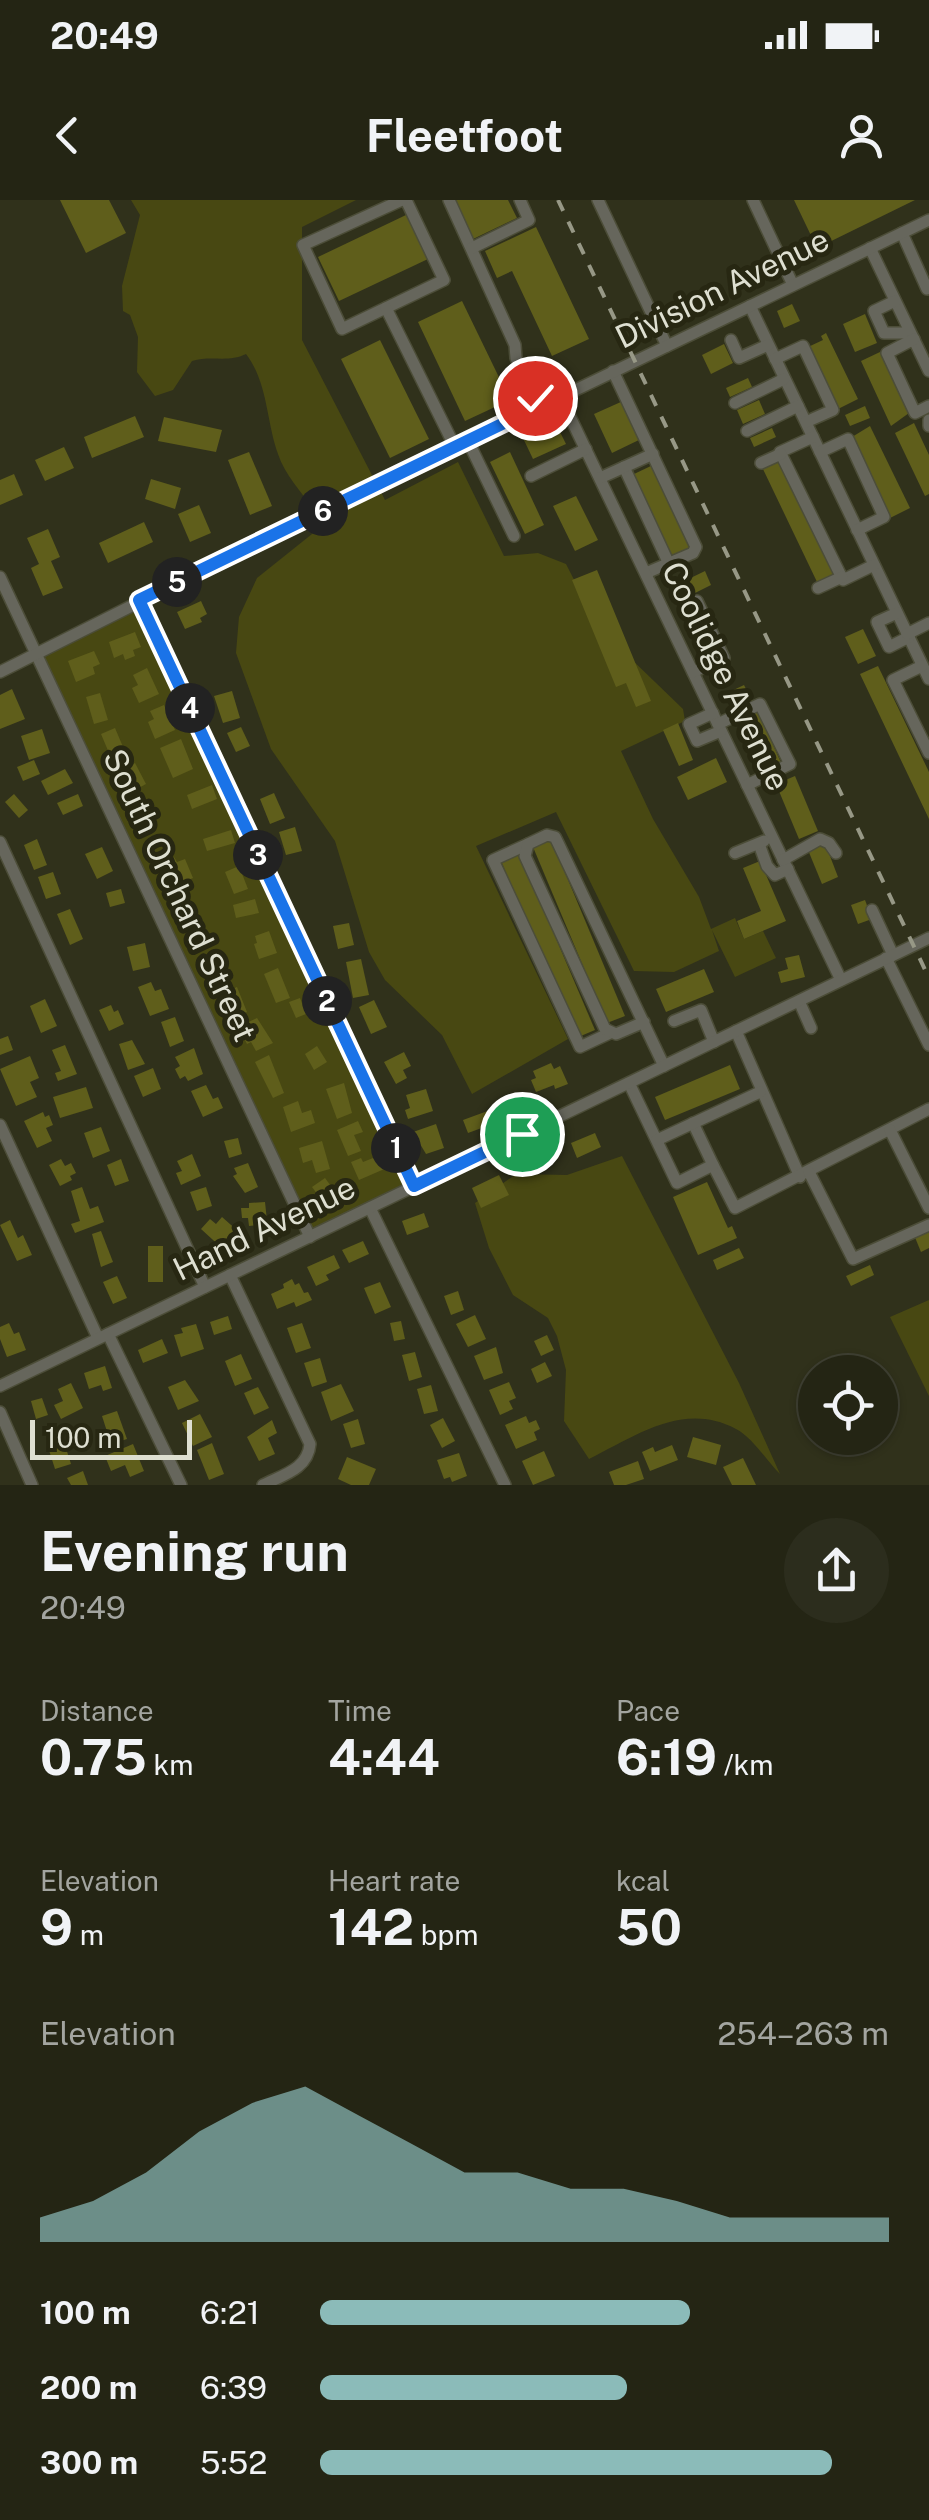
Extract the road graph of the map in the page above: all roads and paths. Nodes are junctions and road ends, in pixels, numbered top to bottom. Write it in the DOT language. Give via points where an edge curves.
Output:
graph roads {
  1 [pos="404,200"];
  2 [pos="448,200"];
  3 [pos="520,200"];
  4 [pos="598,200"];
  5 [pos="753,200"];
  6 [pos="929,220"];
  7 [pos="902,233"];
  8 [pos="472,248"];
  9 [pos="870,248"];
  10 [pos="929,256"];
  11 [pos="914,262"];
  12 [pos="793,285"];
  13 [pos="927,289"];
  14 [pos="896,301"];
  15 [pos="750,306"];
  16 [pos="386,308"];
  17 [pos="912,336"];
  18 [pos="731,340"];
  19 [pos="768,345"];
  20 [pos="668,346"];
  21 [pos="774,359"];
  22 [pos="613,371"];
  23 [pos="929,371"];
  24 [pos="784,379"];
  25 [pos="560,396"];
  26 [pos="735,403"];
  27 [pos="539,406"];
  28 [pos="798,406"];
  29 [pos="929,406"];
  30 [pos="806,422"];
  31 [pos="747,431"];
  32 [pos="812,437"];
  33 [pos="468,440"];
  34 [pos="455,447"];
  35 [pos="586,449"];
  36 [pos="820,452"];
  37 [pos="652,454"];
  38 [pos="781,454"];
  39 [pos="761,463"];
  40 [pos="624,467"];
  41 [pos="531,476"];
  42 [pos="600,478"];
  43 [pos="857,530"];
  44 [pos="514,536"];
  45 [pos="668,564"];
  46 [pos="874,565"];
  47 [pos="646,573"];
  48 [pos="0,577"];
  49 [pos="842,577"];
  50 [pos="818,588"];
  51 [pos="139,600"];
  52 [pos="697,601"];
  53 [pos="897,612"];
  54 [pos="929,624"];
  55 [pos="908,635"];
  56 [pos="36,653"];
  57 [pos="922,666"];
  58 [pos="0,672"];
  59 [pos="693,672"];
  60 [pos="929,679"];
  61 [pos="718,723"];
  62 [pos="929,753"];
  63 [pos="747,785"];
  64 [pos="773,838"];
  65 [pos="0,842"];
  66 [pos="528,844"];
  67 [pos="759,844"];
  68 [pos="735,853"];
  69 [pos="836,853"];
  70 [pos="786,865"];
  71 [pos="872,910"];
  72 [pos="929,938"];
  73 [pos="889,956"];
  74 [pos="841,980"];
  75 [pos="799,1000"];
  76 [pos="644,1022"];
  77 [pos="674,1022"];
  78 [pos="811,1028"];
  79 [pos="736,1031"];
  80 [pos="610,1033"];
  81 [pos="714,1042"];
  82 [pos="929,1045"];
  83 [pos="664,1066"];
  84 [pos="629,1083"];
  85 [pos="760,1092"];
  86 [pos="929,1109"];
  87 [pos="693,1123"];
  88 [pos="0,1125"];
  89 [pos="890,1130"];
  90 [pos="657,1140"];
  91 [pos="712,1166"];
  92 [pos="805,1175"];
  93 [pos="414,1186"];
  94 [pos="370,1208"];
  95 [pos="929,1208"];
  96 [pos="929,1225"];
  97 [pos="310,1236"];
  98 [pos="230,1275"];
  99 [pos="205,1287"];
  100 [pos="103,1336"];
  101 [pos="0,1386"];
  102 [pos="0,1412"];
  103 [pos="32,1485"];
  104 [pos="181,1485"];
  105 [pos="262,1485"];
  106 [pos="505,1485"];
  1 -- 16 [label="street" via="444,280"];
  1 -- 16 [label="street" via="304,245 342,329"];
  2 -- 8 [label="street"];
  3 -- 8 [label="street" via="530,220"];
  4 -- 20 [label="street"];
  5 -- 12 [label="street"];
  6 -- 7 [label="street, Division Avenue"];
  7 -- 9 [label="street, Division Avenue"];
  7 -- 11 [label="street"];
  8 -- 27 [label="street"];
  9 -- 12 [label="street, Division Avenue"];
  9 -- 14 [label="street"];
  10 -- 11 [label="street"];
  11 -- 13 [label="street"];
  12 -- 15 [label="street, Division Avenue"];
  14 -- 17 [label="street"];
  14 -- 17 [label="street" via="874,311 884,333"];
  15 -- 19 [label="street"];
  15 -- 20 [label="street, Division Avenue"];
  16 -- 34 [label="street"];
  17 -- 23 [label="street"];
  17 -- 29 [label="street" via="887,353 915,413"];
  18 -- 19 [label="street" via="739,358"];
  19 -- 21 [label="street"];
  20 -- 22 [label="street, Division Avenue"];
  21 -- 24 [label="street"];
  21 -- 30 [label="street" via="803,346 833,410"];
  22 -- 25 [label="street, Division Avenue"];
  22 -- 37 [label="street"];
  24 -- 26 [label="street"];
  24 -- 28 [label="street"];
  25 -- 27 [label="street, Division Avenue"];
  25 -- 35 [label="street, Coolidge Avenue"];
  27 -- 33 [label="street, Division Avenue"];
  28 -- 30 [label="street"];
  28 -- 31 [label="street"];
  30 -- 32 [label="street"];
  32 -- 36 [label="street"];
  32 -- 38 [label="street"];
  33 -- 34 [label="street, Division Avenue"];
  33 -- 44 [label="street"];
  34 -- 51 [label="street, Division Avenue"];
  35 -- 41 [label="street"];
  35 -- 42 [label="street, Coolidge Avenue"];
  36 -- 43 [label="street"];
  36 -- 43 [label="street" via="848,439 884,518"];
  37 -- 40 [label="street"];
  37 -- 45 [label="street" via="696,547"];
  38 -- 39 [label="street"];
  38 -- 49 [label="street"];
  40 -- 42 [label="street"];
  40 -- 45 [label="street"];
  42 -- 47 [label="street, Coolidge Avenue"];
  43 -- 46 [label="street"];
  45 -- 47 [label="street"];
  46 -- 49 [label="street"];
  46 -- 53 [label="street"];
  47 -- 59 [label="street, Coolidge Avenue"];
  48 -- 56 [label="street, South Orchard Street"];
  49 -- 50 [label="street"];
  51 -- 56 [label="street, Division Avenue"];
  51 -- 93 [label="street"];
  52 -- 59 [label="street" via="724,658"];
  53 -- 55 [label="street"];
  53 -- 55 [label="street" via="877,622 889,647"];
  54 -- 55 [label="street"];
  55 -- 57 [label="street"];
  56 -- 58 [label="street, Division Avenue"];
  56 -- 97 [label="street, South Orchard Street"];
  57 -- 60 [label="street"];
  57 -- 62 [label="street" via="894,680"];
  59 -- 61 [label="street, Coolidge Avenue"];
  61 -- 63 [label="street, Coolidge Avenue"];
  61 -- 63 [label="street" via="760,704 790,764"];
  63 -- 64 [label="street, Coolidge Avenue"];
  64 -- 67 [label="street"];
  64 -- 70 [label="street, Coolidge Avenue"];
  65 -- 99 [label="street"];
  66 -- 76 [label="street" via="555,837"];
  66 -- 80 [label="street" via="525,856"];
  66 -- 80 [label="street" via="494,860 580,1046"];
  67 -- 68 [label="street"];
  67 -- 70 [label="street" via="776,875"];
  69 -- 70 [label="street" via="820,840"];
  70 -- 74 [label="street, Coolidge Avenue"];
  71 -- 73 [label="street"];
  72 -- 73 [label="street, Hand Avenue"];
  73 -- 74 [label="street, Hand Avenue"];
  73 -- 82 [label="street"];
  74 -- 75 [label="street, Hand Avenue"];
  75 -- 78 [label="street"];
  75 -- 79 [label="street, Hand Avenue"];
  76 -- 80 [label="street"];
  76 -- 83 [label="street"];
  77 -- 81 [label="street" via="701,1010"];
  79 -- 81 [label="street, Hand Avenue"];
  79 -- 85 [label="street"];
  81 -- 83 [label="street, Hand Avenue"];
  83 -- 84 [label="street, Hand Avenue"];
  84 -- 90 [label="street"];
  84 -- 93 [label="street, Hand Avenue"];
  85 -- 87 [label="street"];
  85 -- 92 [label="street"];
  86 -- 89 [label="street"];
  87 -- 90 [label="street"];
  87 -- 91 [label="street"];
  88 -- 100 [label="street"];
  89 -- 92 [label="street"];
  89 -- 95 [label="street"];
  90 -- 91 [label="street" via="677,1183"];
  91 -- 92 [label="street" via="735,1208"];
  92 -- 96 [label="street" via="854,1259"];
  93 -- 94 [label="street, Hand Avenue"];
  94 -- 97 [label="street, Hand Avenue"];
  94 -- 106 [label="street"];
  97 -- 98 [label="street, Hand Avenue"];
  98 -- 99 [label="street, Hand Avenue"];
  98 -- 105 [label="street" via="310,1444 304,1463"];
  99 -- 100 [label="street, Hand Avenue"];
  100 -- 101 [label="street, Hand Avenue"];
  100 -- 104 [label="street"];
  102 -- 103 [label="street"];
}
